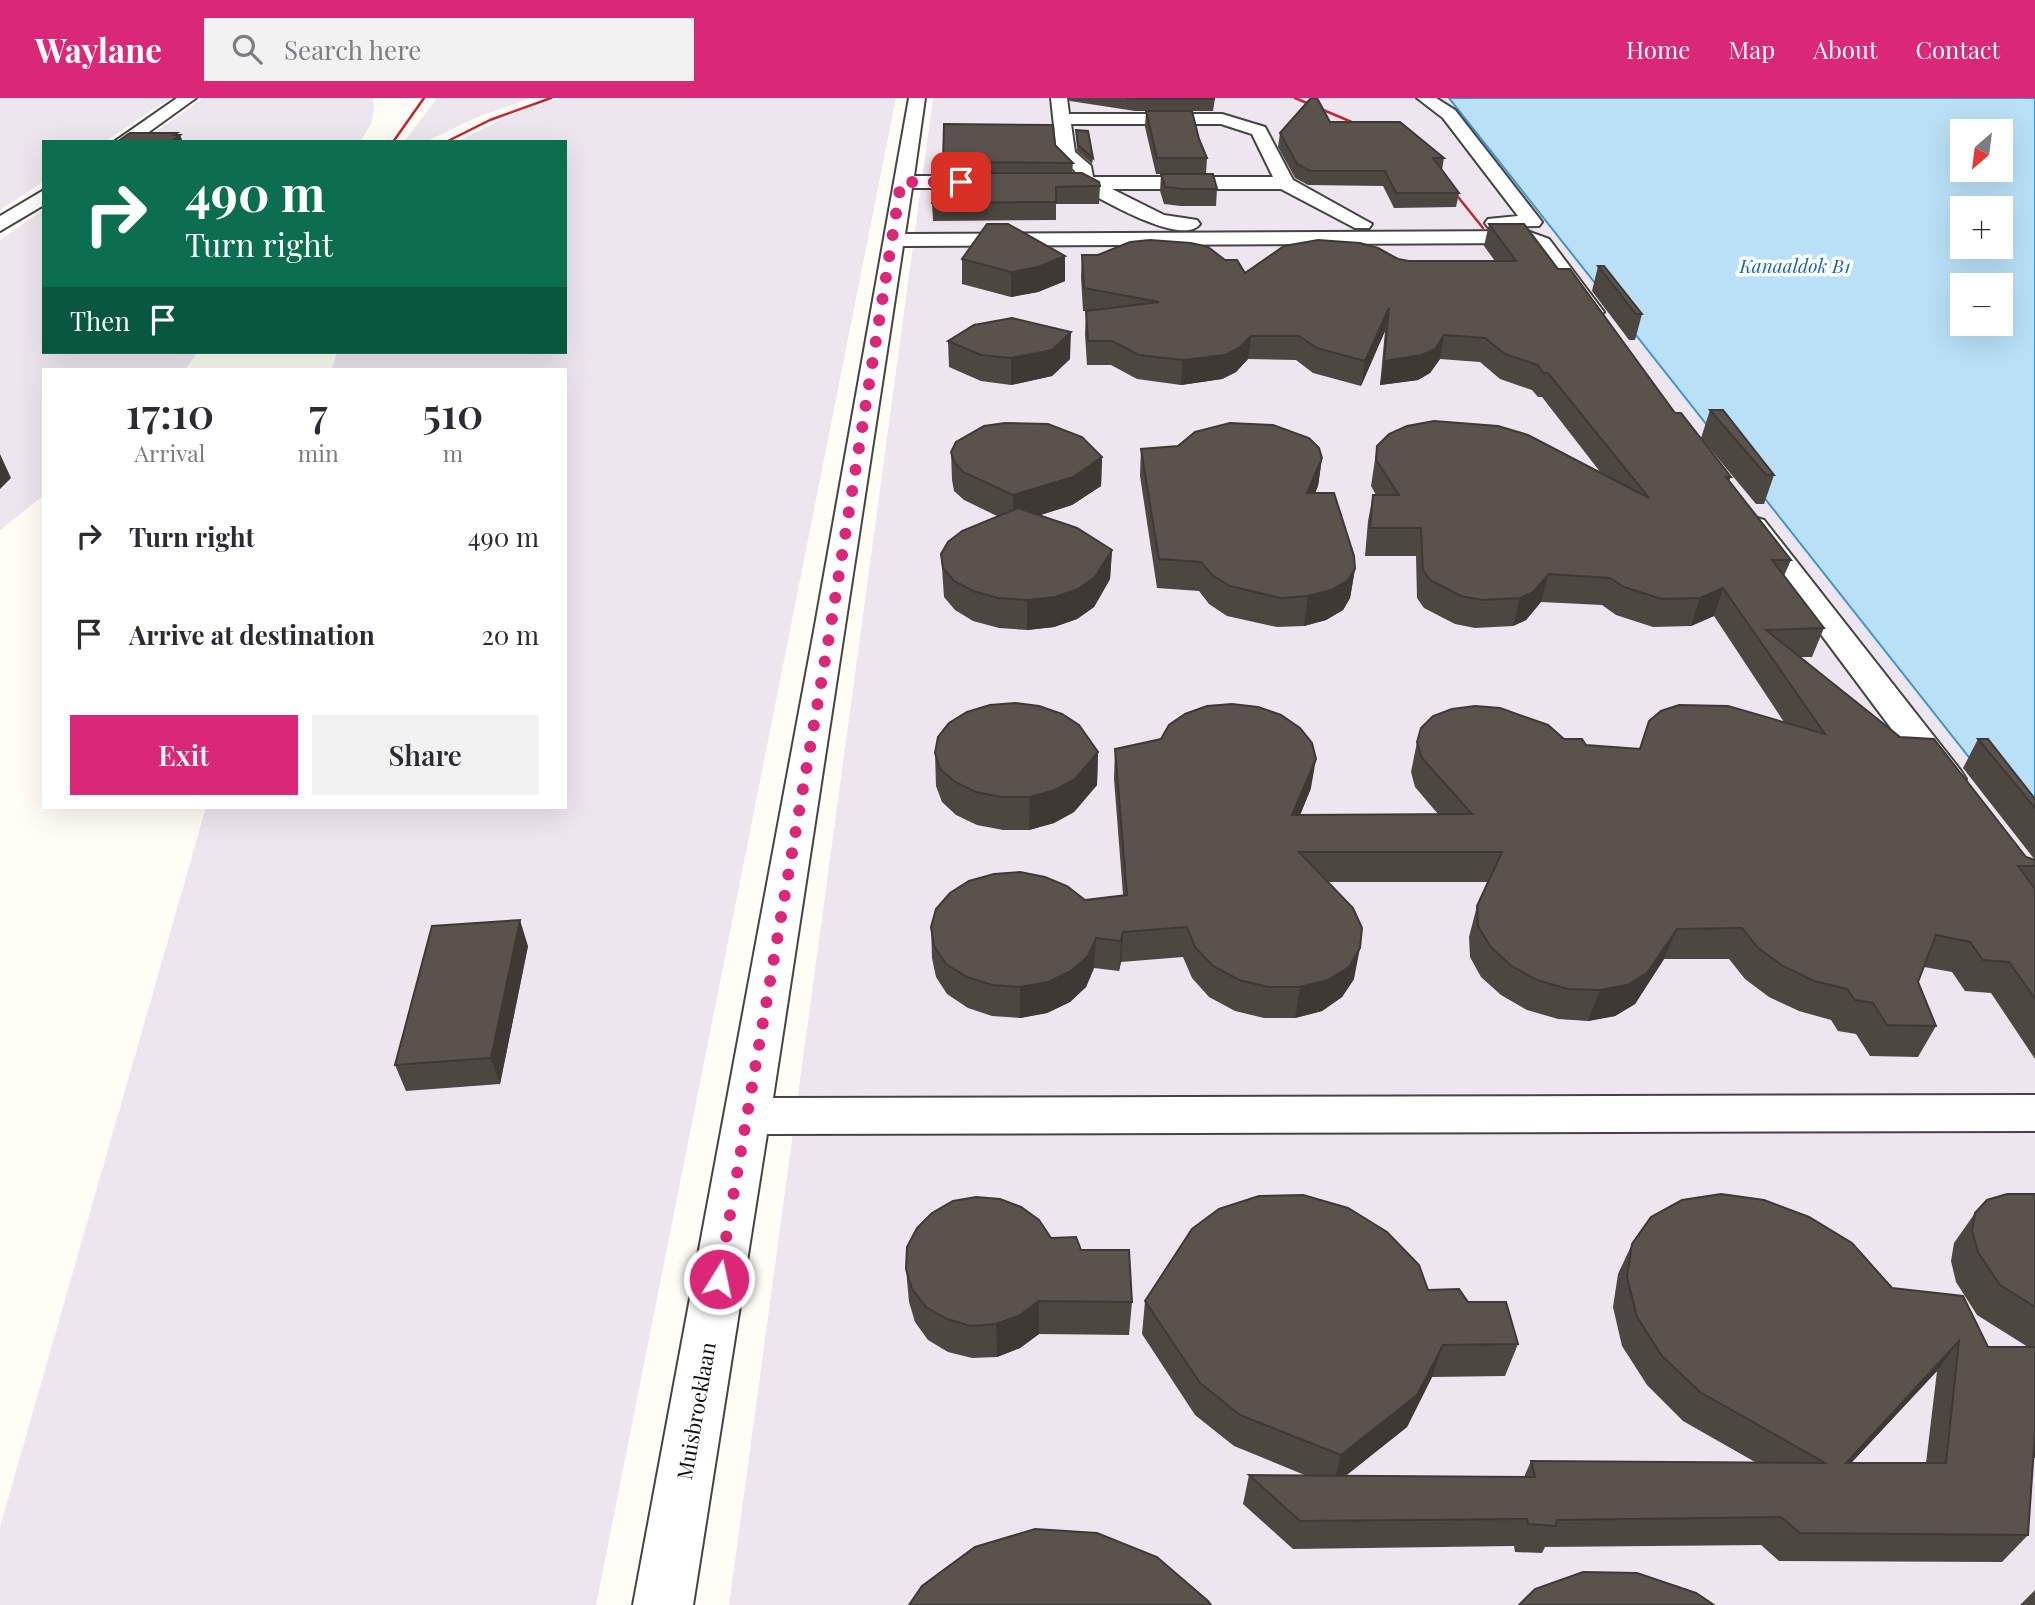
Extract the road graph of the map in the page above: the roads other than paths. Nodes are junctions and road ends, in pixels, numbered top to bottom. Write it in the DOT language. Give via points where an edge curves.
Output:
graph roads {
  1 [pos="188,98"];
  2 [pos="917,98"];
  3 [pos="1059,98"];
  4 [pos="1425,98"];
  5 [pos="1060,119"];
  6 [pos="126,140"];
  7 [pos="901,182"];
  8 [pos="1011,183"];
  9 [pos="1061,183"];
  10 [pos="1084,183"];
  11 [pos="1285,183"];
  12 [pos="42,197"];
  13 [pos="1362,224"];
  14 [pos="0,225"];
  15 [pos="892,240"];
  16 [pos="1608,333"];
  17 [pos="1736,502"];
  18 [pos="1964,800"];
  19 [pos="2035,1112"];
  20 [pos="747,1116"];
  21 [pos="663,1605"];
  1 -- 6 [label="street"];
  2 -- 7 [label="street, Muisbroeklaan"];
  3 -- 5 [label="street"];
  4 -- 13 [label="street" via="1449,114 1532,222"];
  5 -- 10 [label="street" via="1066,154 1084,170"];
  5 -- 11 [label="street" via="1222,119 1259,131"];
  7 -- 8 [label="street"];
  7 -- 15 [label="street, Muisbroeklaan"];
  9 -- 10 [label="street"];
  10 -- 11 [label="street"];
  10 -- 13 [label="street" via="1148,216 1172,223"];
  11 -- 13 [label="street"];
  12 -- 14 [label="street"];
  15 -- 16 [label="street" via="1527,237 1542,243"];
  15 -- 20 [label="street, Muisbroeklaan"];
  17 -- 18 [label="street"];
  19 -- 20 [label="street"];
  20 -- 21 [label="street, Muisbroeklaan"];
}
